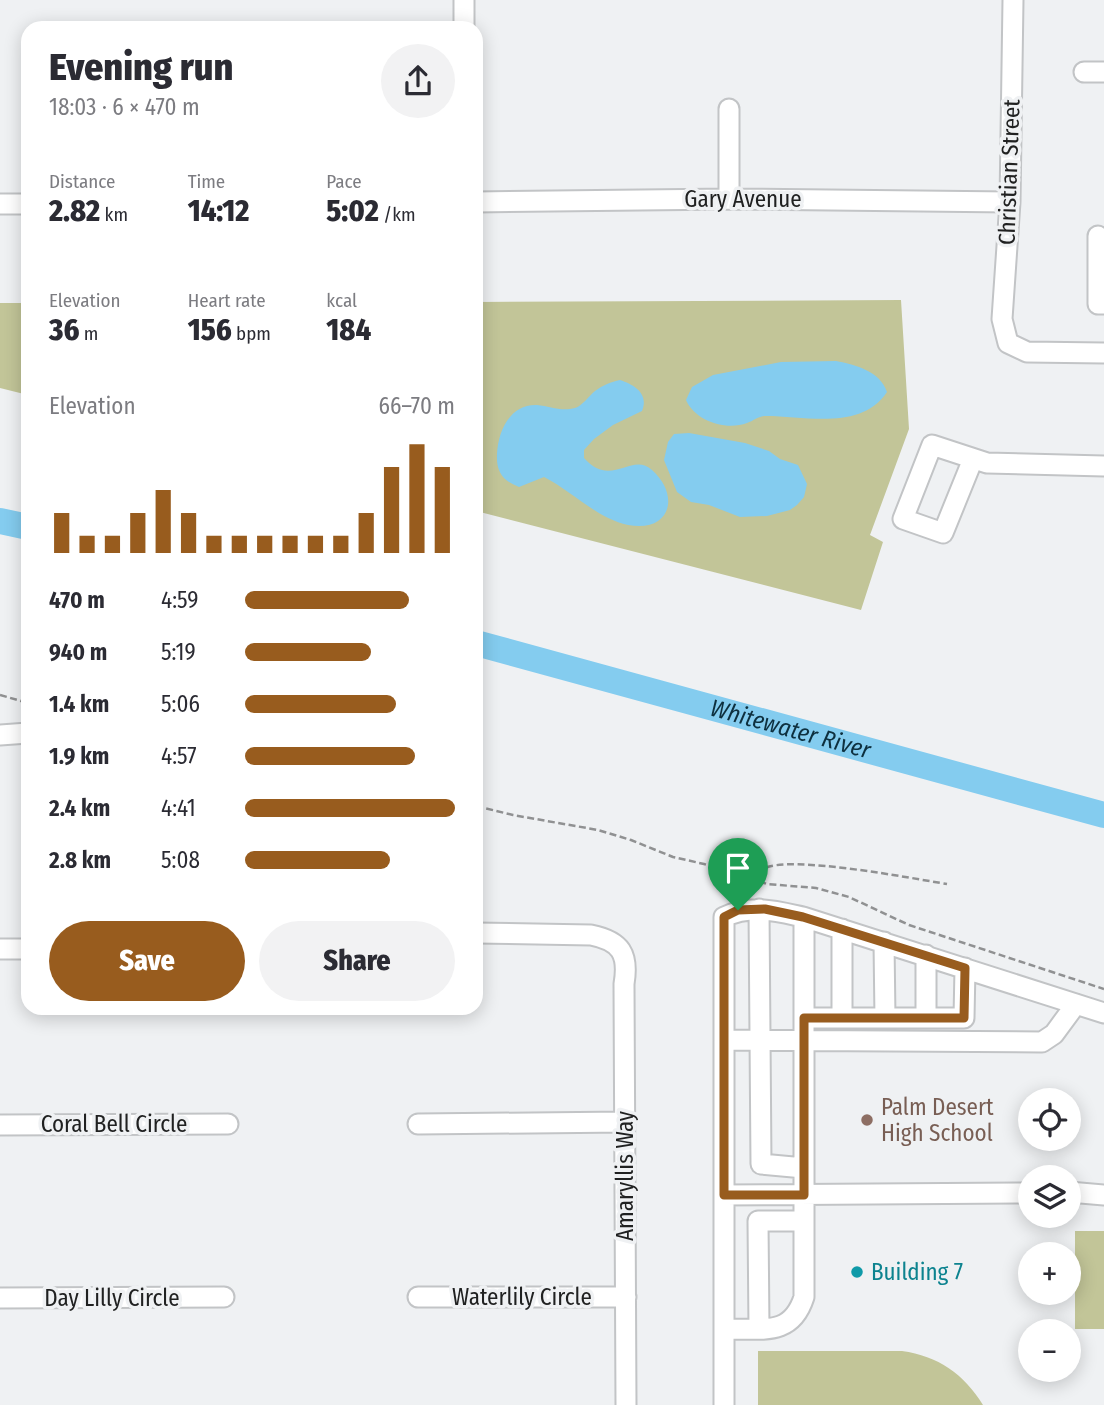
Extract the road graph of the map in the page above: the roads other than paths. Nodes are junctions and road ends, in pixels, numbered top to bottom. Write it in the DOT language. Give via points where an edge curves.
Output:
graph roads {
  1 [pos="464,0"];
  2 [pos="1013,0"];
  3 [pos="464,21"];
  4 [pos="1084,72"];
  5 [pos="1104,72"];
  6 [pos="729,109"];
  7 [pos="729,199"];
  8 [pos="483,202"];
  9 [pos="1010,202"];
  10 [pos="0,204"];
  11 [pos="21,204"];
  12 [pos="1098,236"];
  13 [pos="1104,304"];
  14 [pos="1104,353"];
  15 [pos="973,459"];
  16 [pos="1104,466"];
  17 [pos="21,734"];
  18 [pos="0,735"];
  19 [pos="759,909"];
  20 [pos="804,918"];
  21 [pos="842,929"];
  22 [pos="483,933"];
  23 [pos="884,942"];
  24 [pos="0,949"];
  25 [pos="21,949"];
  26 [pos="926,955"];
  27 [pos="965,968"];
  28 [pos="1076,1004"];
  29 [pos="1104,1013"];
  30 [pos="804,1018"];
  31 [pos="842,1018"];
  32 [pos="885,1018"];
  33 [pos="926,1018"];
  34 [pos="724,1040"];
  35 [pos="760,1040"];
  36 [pos="804,1041"];
  37 [pos="625,1122"];
  38 [pos="228,1124"];
  39 [pos="418,1124"];
  40 [pos="0,1125"];
  41 [pos="804,1168"];
  42 [pos="1018,1193"];
  43 [pos="1081,1193"];
  44 [pos="724,1195"];
  45 [pos="804,1195"];
  46 [pos="1104,1195"];
  47 [pos="804,1221"];
  48 [pos="224,1297"];
  49 [pos="418,1297"];
  50 [pos="626,1297"];
  51 [pos="0,1298"];
  52 [pos="759,1328"];
  53 [pos="724,1329"];
  54 [pos="626,1405"];
  55 [pos="724,1405"];
  1 -- 3 [label="street"];
  2 -- 9 [label="street, Christian Street"];
  4 -- 5 [label="street"];
  6 -- 7 [label="street"];
  7 -- 8 [label="street, Gary Avenue"];
  7 -- 9 [label="street, Gary Avenue"];
  9 -- 14 [label="street, Christian Street" via="1002,319 1008,343 1027,352"];
  10 -- 11 [label="street"];
  12 -- 13 [label="street" via="1098,304"];
  15 -- 15 [label="street" via="932,445 903,519 943,533"];
  15 -- 16 [label="street" via="1000,464"];
  17 -- 18 [label="street"];
  19 -- 20 [label="street"];
  19 -- 34 [label="street" via="738,910 724,917"];
  19 -- 35 [label="street"];
  20 -- 21 [label="street"];
  20 -- 30 [label="street"];
  21 -- 23 [label="street"];
  21 -- 31 [label="street"];
  22 -- 37 [label="street, Amaryllis Way" via="592,935 608,938 621,948 626,968"];
  23 -- 26 [label="street"];
  23 -- 32 [label="street"];
  24 -- 25 [label="street"];
  26 -- 27 [label="street"];
  26 -- 33 [label="street"];
  27 -- 28 [label="street"];
  27 -- 33 [label="street" via="964,1018"];
  28 -- 29 [label="street"];
  28 -- 36 [label="street" via="1054,1034 1042,1042"];
  30 -- 31 [label="street"];
  30 -- 36 [label="street"];
  31 -- 32 [label="street"];
  32 -- 33 [label="street"];
  34 -- 35 [label="street"];
  34 -- 44 [label="street"];
  35 -- 36 [label="street"];
  35 -- 41 [label="street" via="761,1164"];
  36 -- 41 [label="street"];
  37 -- 39 [label="street"];
  37 -- 50 [label="street, Amaryllis Way"];
  38 -- 40 [label="street, Coral Bell Circle"];
  41 -- 45 [label="street"];
  42 -- 45 [label="street"];
  43 -- 46 [label="street"];
  44 -- 45 [label="street"];
  44 -- 53 [label="street"];
  45 -- 47 [label="street"];
  47 -- 52 [label="street" via="804,1297 799,1312 784,1325"];
  47 -- 52 [label="street" via="758,1221"];
  48 -- 51 [label="street, Day Lilly Circle"];
  49 -- 50 [label="street, Waterlily Circle"];
  50 -- 54 [label="street, Amaryllis Way"];
  52 -- 53 [label="street"];
  53 -- 55 [label="street"];
}
